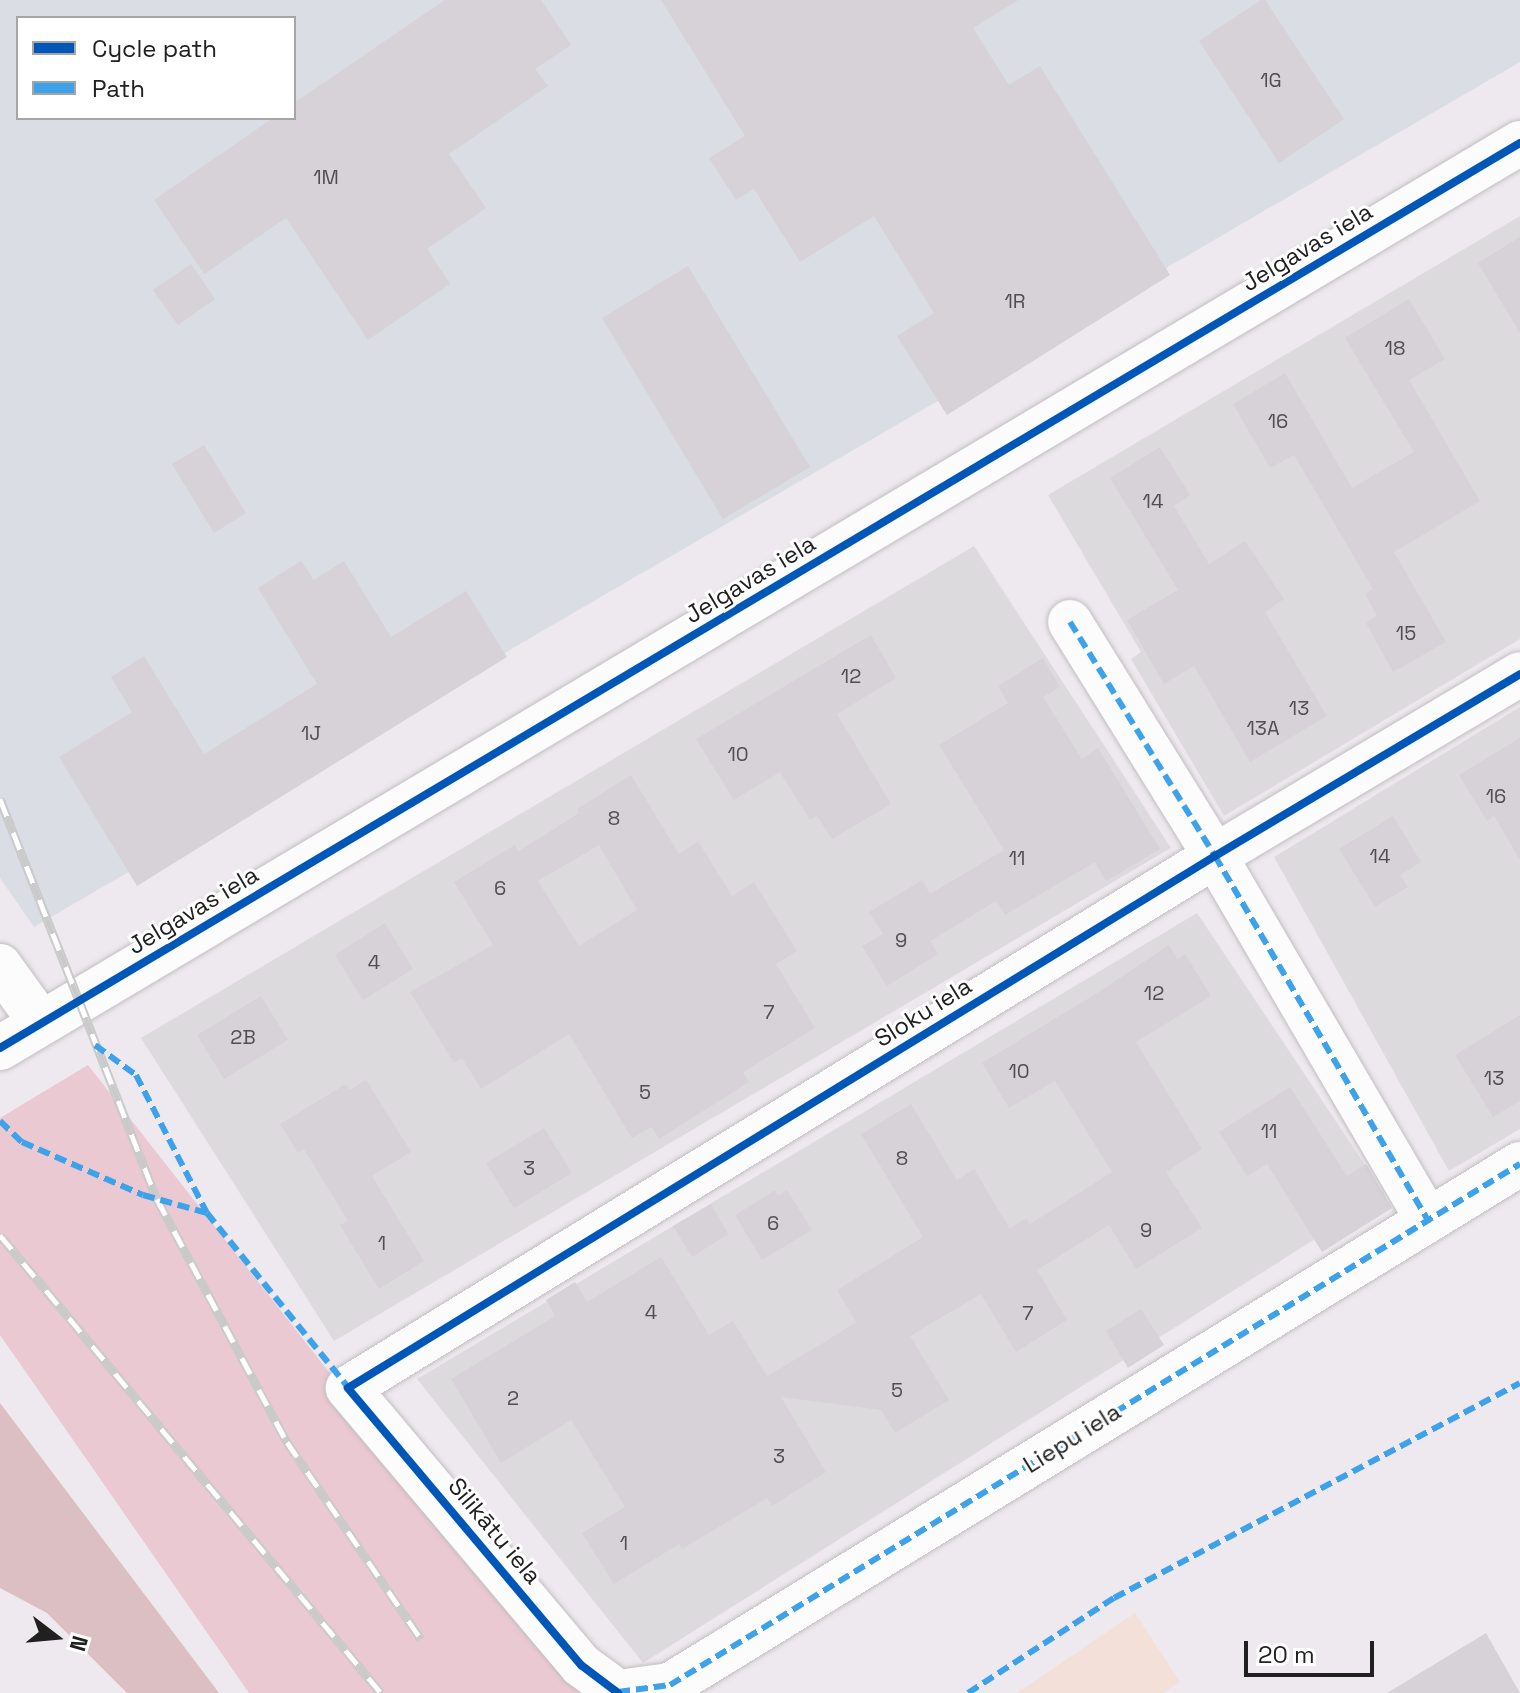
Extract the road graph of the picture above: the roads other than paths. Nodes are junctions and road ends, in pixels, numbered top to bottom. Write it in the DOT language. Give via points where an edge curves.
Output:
graph roads {
  1 [pos="1520,143"];
  2 [pos="1070,622"];
  3 [pos="1520,674"];
  4 [pos="1215,856"];
  5 [pos="0,966"];
  6 [pos="41,1023"];
  7 [pos="0,1048"];
  8 [pos="1520,1164"];
  9 [pos="1428,1220"];
  10 [pos="348,1388"];
  11 [pos="618,1692"];
  1 -- 6 [label="street, Jelgavas iela"];
  2 -- 4 [label="street"];
  3 -- 4 [label="street, Sloku iela"];
  4 -- 9 [label="street"];
  4 -- 10 [label="street, Sloku iela"];
  5 -- 6 [label="street"];
  6 -- 7 [label="street, Jelgavas iela"];
  8 -- 9 [label="street, Liepu iela"];
  9 -- 11 [label="street, Liepu iela" via="670,1685"];
  10 -- 11 [label="street, Silikātu iela" via="581,1665"];
}
